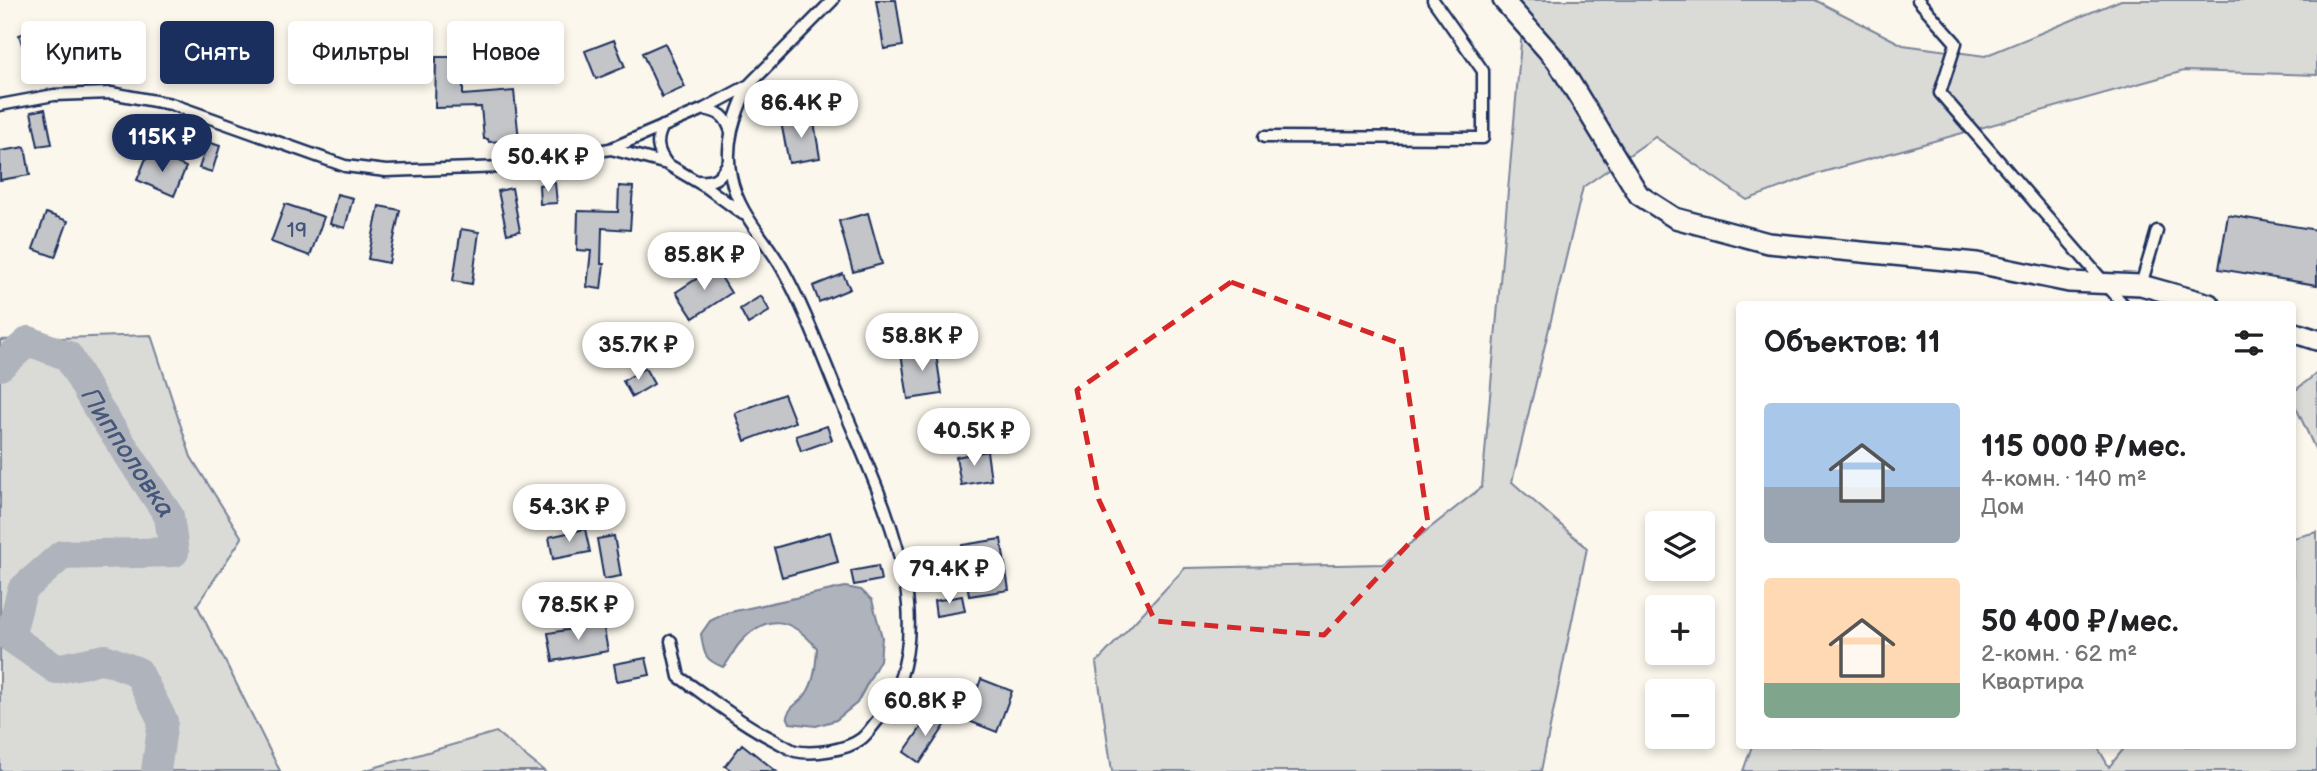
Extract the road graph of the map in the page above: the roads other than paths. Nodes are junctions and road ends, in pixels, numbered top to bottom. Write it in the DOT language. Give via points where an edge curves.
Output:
graph roads {
  1 [pos="833,0"];
  2 [pos="1433,0"];
  3 [pos="1503,0"];
  4 [pos="1918,0"];
  5 [pos="749,85"];
  6 [pos="0,105"];
  7 [pos="704,109"];
  8 [pos="663,126"];
  9 [pos="732,132"];
  10 [pos="1264,136"];
  11 [pos="610,149"];
  12 [pos="729,161"];
  13 [pos="667,164"];
  14 [pos="695,181"];
  15 [pos="745,215"];
  16 [pos="2157,231"];
  17 [pos="2105,283"];
  18 [pos="2141,285"];
  19 [pos="2120,301"];
  20 [pos="2198,301"];
  21 [pos="2296,333"];
  22 [pos="2317,340"];
  23 [pos="671,641"];
  1 -- 5 [label="lane"];
  2 -- 10 [label="lane" via="1483,71 1483,138"];
  3 -- 17 [label="street" via="1557,61 1639,195 1675,218 1768,243 1977,263 2068,282"];
  4 -- 17 [label="lane" via="1956,43 1940,93"];
  5 -- 7 [label="lane"];
  5 -- 9 [label="lane"];
  6 -- 11 [label="lane" via="54,95 111,93 171,104 345,166 386,170 504,167"];
  7 -- 8 [label="lane"];
  7 -- 9 [label="lane" via="720,112"];
  8 -- 11 [label="lane"];
  8 -- 13 [label="lane" via="657,146"];
  9 -- 12 [label="lane"];
  11 -- 13 [label="lane"];
  12 -- 14 [label="lane" via="719,178"];
  12 -- 15 [label="lane"];
  13 -- 14 [label="lane"];
  14 -- 15 [label="lane"];
  15 -- 23 [label="lane" via="782,267 886,510 903,571 909,617 906,667 884,714 861,740 829,752 794,751 756,731 679,677"];
  16 -- 18 [label="lane"];
  17 -- 18 [label="street"];
  17 -- 19 [label="lane"];
  18 -- 20 [label="street"];
  21 -- 22 [label="street"];
}
